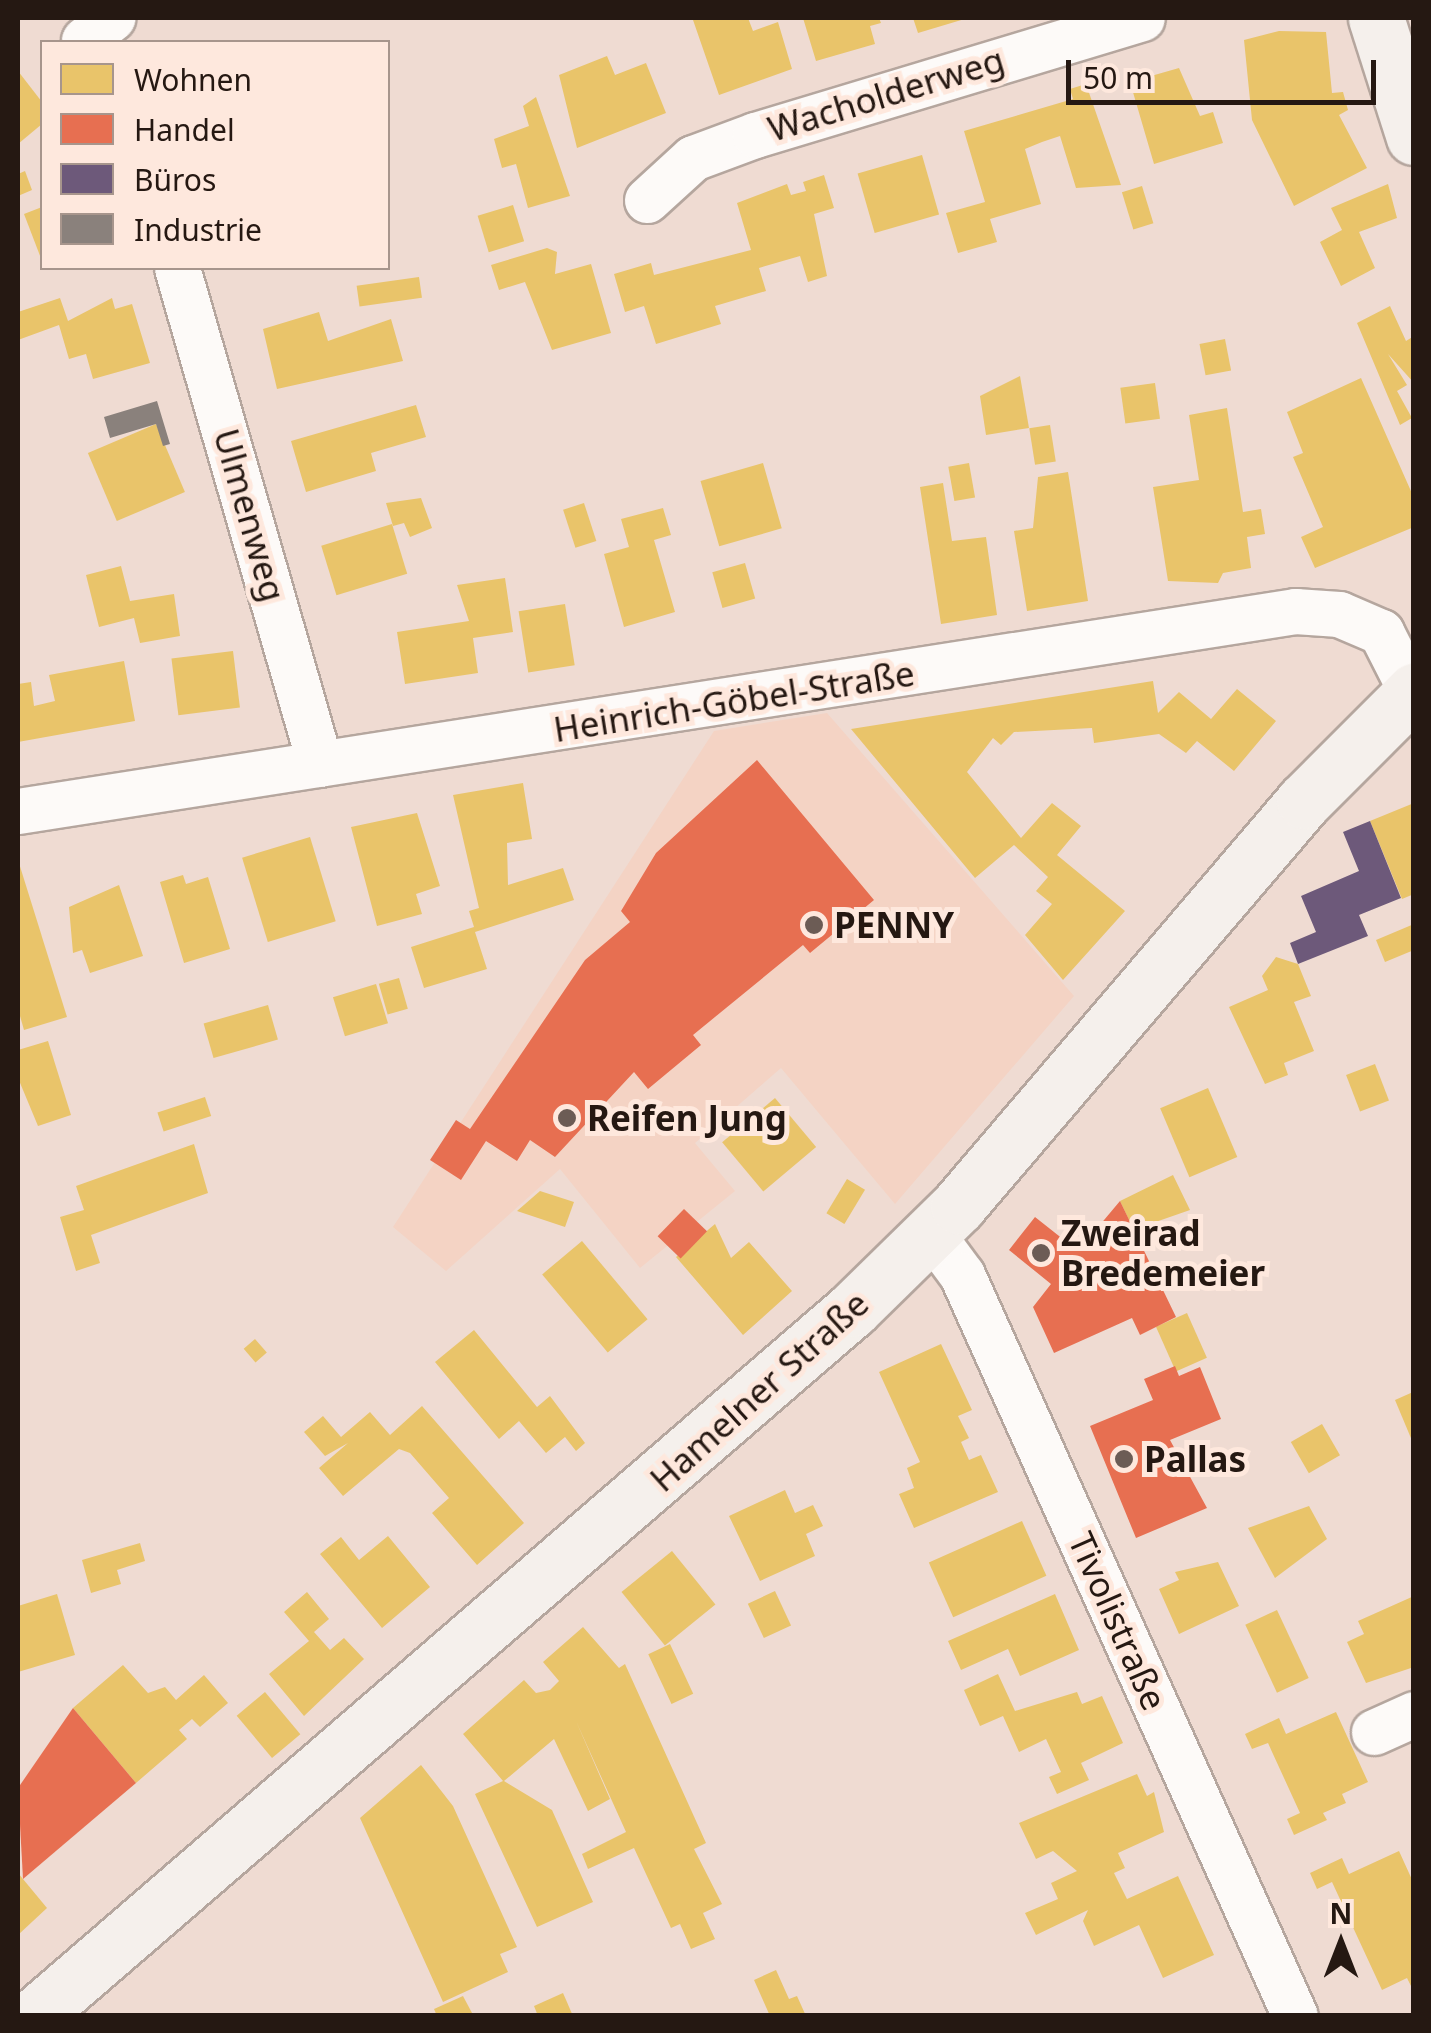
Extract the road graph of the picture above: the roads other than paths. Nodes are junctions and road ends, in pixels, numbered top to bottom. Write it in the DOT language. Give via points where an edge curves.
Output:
graph roads {
  1 [pos="1142,18"];
  2 [pos="1376,18"];
  3 [pos="1414,137"];
  4 [pos="647,200"];
  5 [pos="178,270"];
  6 [pos="1413,694"];
  7 [pos="320,764"];
  8 [pos="18,811"];
  9 [pos="931,1232"];
  10 [pos="34,2016"];
  11 [pos="1295,2016"];
  1 -- 4 [label="street, Wacholderweg" via="740,140 693,158"];
  2 -- 3 [label="street"];
  5 -- 7 [label="street, Ulmenweg"];
  6 -- 7 [label="street, Heinrich-Göbel-Straße" via="1380,632 1339,614 1295,611"];
  6 -- 9 [label="street, Hamelner Straße" via="1304,801"];
  7 -- 8 [label="street, Heinrich-Göbel-Straße"];
  9 -- 10 [label="street, Hamelner Straße" via="768,1389"];
  9 -- 11 [label="street, Tivolistraße" via="962,1275"];
}
